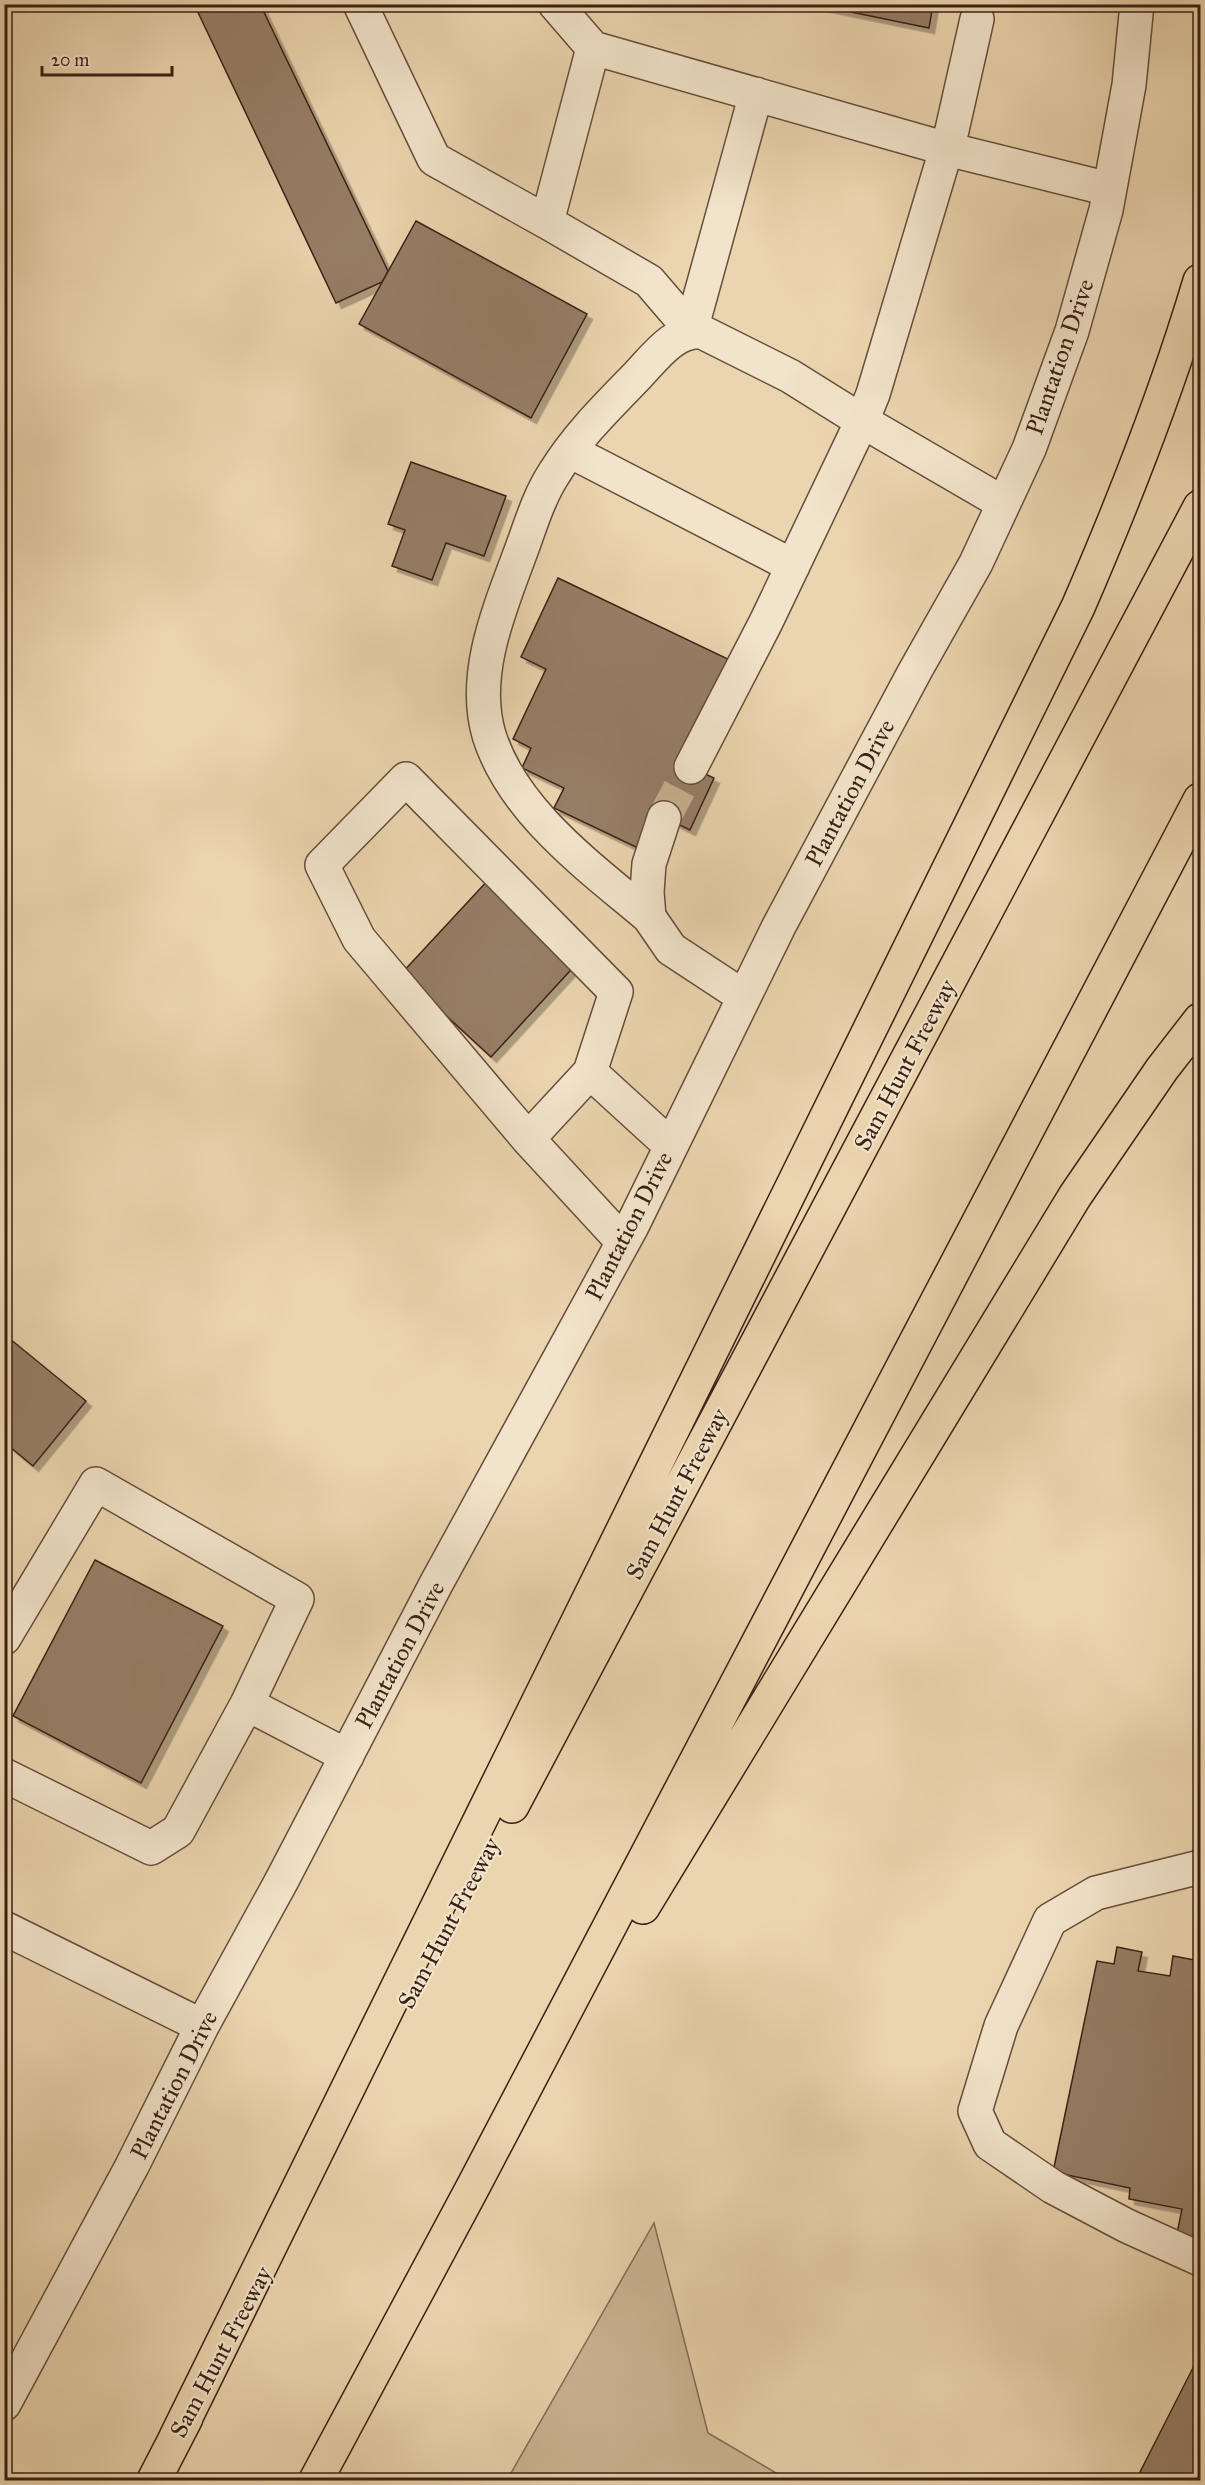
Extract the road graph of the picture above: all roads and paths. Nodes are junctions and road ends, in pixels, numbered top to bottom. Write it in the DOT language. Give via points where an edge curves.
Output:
graph roads {
  1 [pos="360,4"];
  2 [pos="555,4"];
  3 [pos="1137,4"];
  4 [pos="977,19"];
  5 [pos="593,48"];
  6 [pos="756,94"];
  7 [pos="947,149"];
  8 [pos="1109,189"];
  9 [pos="547,222"];
  10 [pos="1200,281"];
  11 [pos="691,330"];
  12 [pos="862,421"];
  13 [pos="562,461"];
  14 [pos="1004,503"];
  15 [pos="1200,507"];
  16 [pos="794,566"];
  17 [pos="691,767"];
  18 [pos="1200,800"];
  19 [pos="664,818"];
  20 [pos="649,917"];
  21 [pos="744,997"];
  22 [pos="1200,1020"];
  23 [pos="590,1072"];
  24 [pos="528,1138"];
  25 [pos="671,1146"];
  26 [pos="623,1242"];
  27 [pos="4,1638"];
  28 [pos="247,1704"];
  29 [pos="347,1756"];
  30 [pos="4,1775"];
  31 [pos="1200,1867"];
  32 [pos="8,1936"];
  33 [pos="202,2026"];
  34 [pos="474,2185"];
  35 [pos="1200,2259"];
  36 [pos="4,2404"];
  37 [pos="176,2437"];
  38 [pos="154,2481"];
  39 [pos="316,2481"];
  1 -- 9 [label="street" via="434,159"];
  2 -- 5 [label="street"];
  3 -- 8 [label="street, Plantation Drive" via="1129,85"];
  4 -- 7 [label="street"];
  5 -- 6 [label="street"];
  5 -- 9 [label="street"];
  6 -- 7 [label="street"];
  6 -- 11 [label="street"];
  7 -- 8 [label="street"];
  7 -- 12 [label="street"];
  8 -- 14 [label="street, Plantation Drive" via="1072,331 1029,449"];
  9 -- 11 [label="street" via="649,281"];
  10 -- 37 [label="highway" via="1146,440 1077,607"];
  11 -- 12 [label="street" via="790,376"];
  11 -- 13 [label="street" via="679,335 655,357"];
  12 -- 14 [label="street"];
  12 -- 16 [label="street"];
  13 -- 16 [label="street"];
  13 -- 20 [label="street" via="542,496 491,631 483,703 489,736 518,793 570,850"];
  14 -- 21 [label="street, Plantation Drive" via="976,563 909,681"];
  15 -- 37 [label="highway, Sam Hunt Freeway"];
  16 -- 17 [label="street"];
  18 -- 34 [label="highway"];
  19 -- 20 [label="street" via="649,864"];
  20 -- 21 [label="street" via="670,949"];
  21 -- 25 [label="street, Plantation Drive"];
  22 -- 34 [label="highway" via="1075,1196"];
  23 -- 24 [label="street"];
  23 -- 24 [label="street" via="616,992 406,779 322,865 359,939"];
  23 -- 25 [label="street"];
  24 -- 26 [label="street"];
  25 -- 26 [label="street, Plantation Drive"];
  26 -- 29 [label="street, Plantation Drive"];
  27 -- 28 [label="street" via="96,1484 297,1599"];
  28 -- 29 [label="street"];
  28 -- 30 [label="street" via="178,1831 151,1848"];
  29 -- 33 [label="street, Plantation Drive"];
  31 -- 35 [label="street" via="1096,1893 1050,1920 1001,2026 975,2110 990,2144 1053,2187"];
  32 -- 33 [label="street"];
  33 -- 36 [label="street, Plantation Drive"];
  34 -- 39 [label="highway"];
  37 -- 38 [label="highway, Sam Hunt Freeway"];
}
